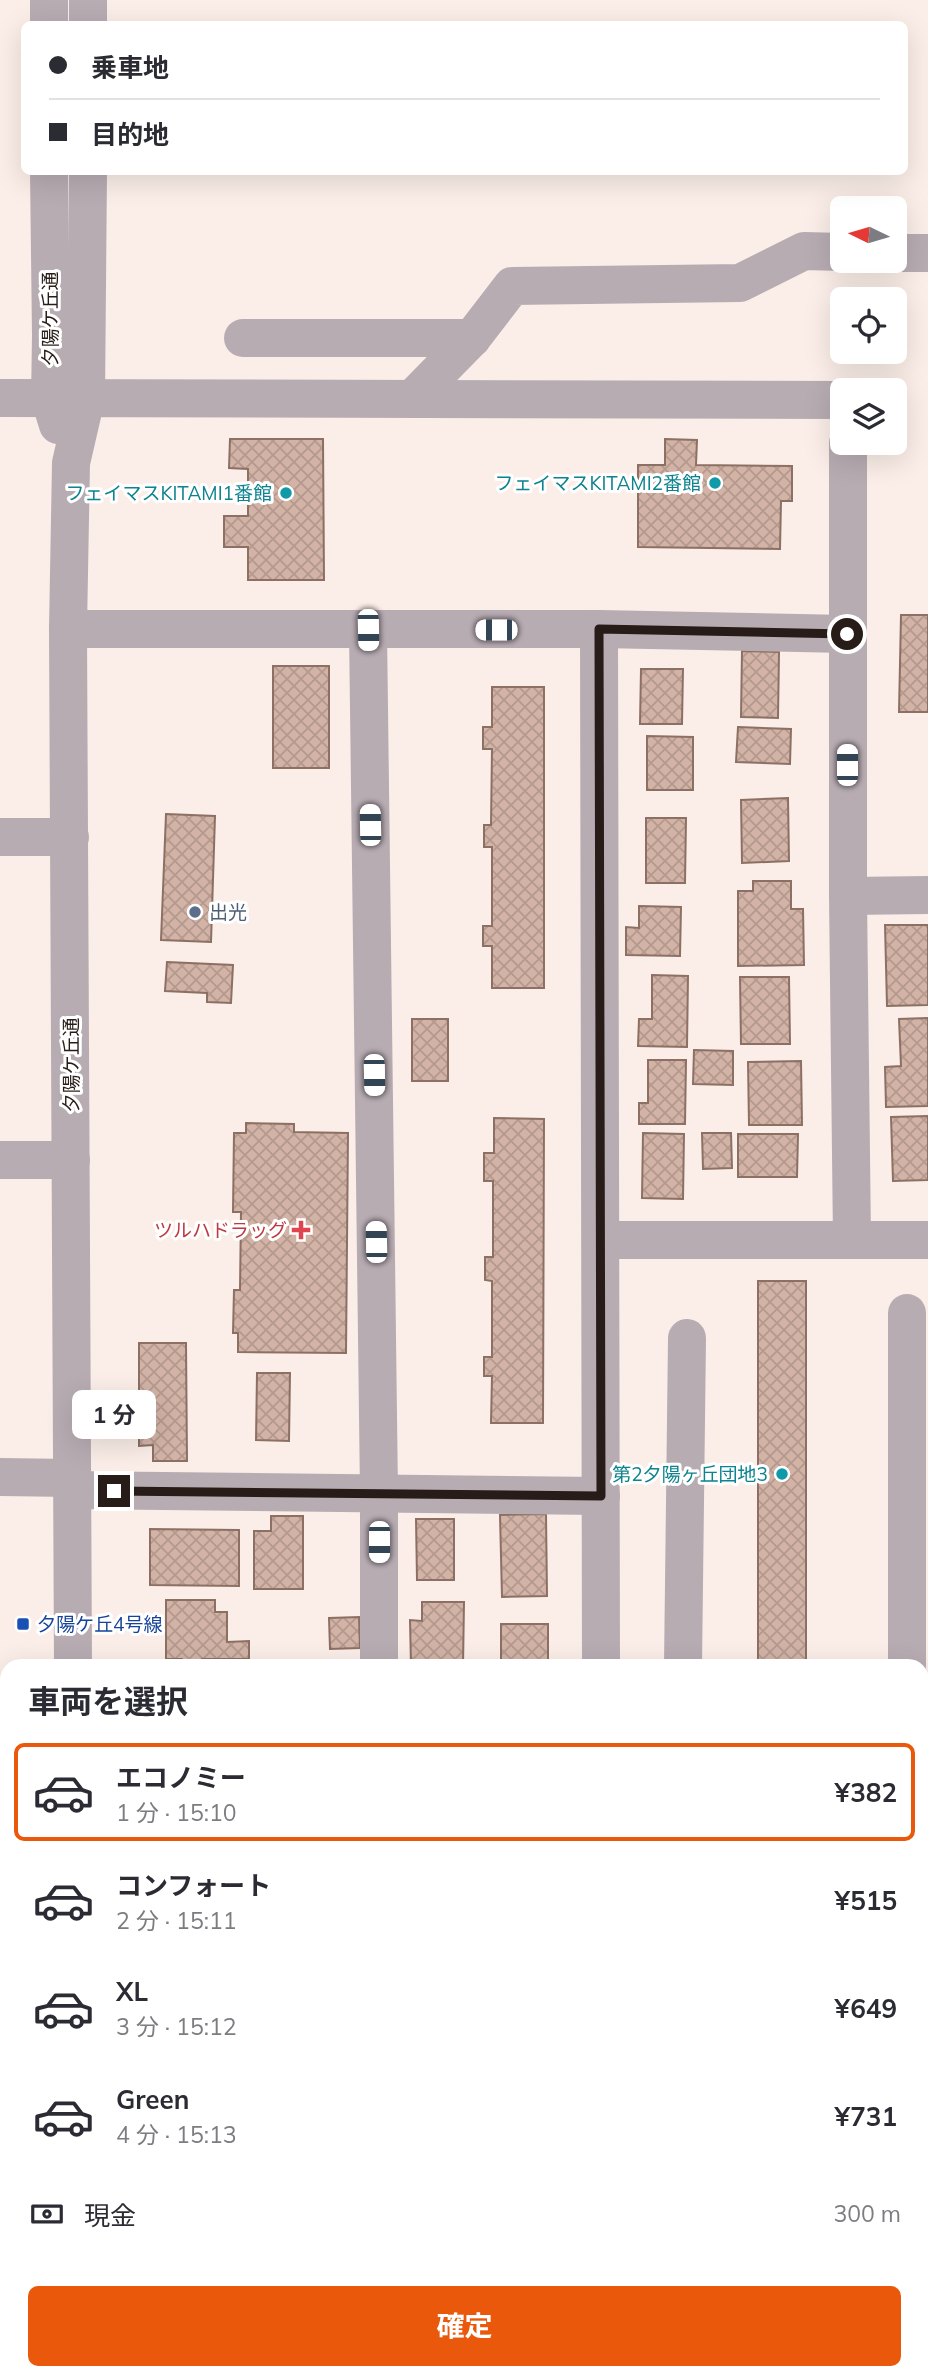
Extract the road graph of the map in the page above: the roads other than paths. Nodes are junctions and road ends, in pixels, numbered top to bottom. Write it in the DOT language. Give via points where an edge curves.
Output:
graph roads {
  1 [pos="49,0"];
  2 [pos="88,0"];
  3 [pos="49,21"];
  4 [pos="88,21"];
  5 [pos="49,175"];
  6 [pos="88,175"];
  7 [pos="830,252"];
  8 [pos="907,253"];
  9 [pos="928,253"];
  10 [pos="243,338"];
  11 [pos="472,338"];
  12 [pos="0,398"];
  13 [pos="68,399"];
  14 [pos="412,399"];
  15 [pos="830,400"];
  16 [pos="848,455"];
  17 [pos="68,629"];
  18 [pos="599,629"];
  19 [pos="368,630"];
  20 [pos="847,634"];
  21 [pos="0,837"];
  22 [pos="70,837"];
  23 [pos="928,895"];
  24 [pos="848,896"];
  25 [pos="0,1160"];
  26 [pos="71,1160"];
  27 [pos="601,1240"];
  28 [pos="852,1240"];
  29 [pos="928,1240"];
  30 [pos="907,1313"];
  31 [pos="687,1338"];
  32 [pos="0,1477"];
  33 [pos="72,1484"];
  34 [pos="379,1493"];
  35 [pos="601,1496"];
  36 [pos="73,1659"];
  37 [pos="379,1659"];
  38 [pos="601,1659"];
  39 [pos="682,1659"];
  40 [pos="907,1659"];
  1 -- 3 [label="street"];
  2 -- 4 [label="street"];
  5 -- 13 [label="street, 夕陽ケ丘通"];
  6 -- 13 [label="street, 夕陽ケ丘通"];
  7 -- 11 [label="street" via="804,251 740,282 512,286"];
  8 -- 9 [label="street"];
  10 -- 11 [label="street"];
  11 -- 14 [label="street"];
  12 -- 13 [label="street"];
  13 -- 14 [label="street"];
  13 -- 17 [label="street, 夕陽ケ丘通"];
  14 -- 15 [label="street"];
  16 -- 20 [label="street"];
  17 -- 19 [label="street"];
  17 -- 22 [label="street, 夕陽ケ丘通"];
  18 -- 19 [label="street"];
  18 -- 20 [label="street"];
  18 -- 27 [label="street"];
  19 -- 34 [label="street"];
  20 -- 24 [label="street"];
  21 -- 22 [label="street"];
  22 -- 26 [label="street, 夕陽ケ丘通"];
  23 -- 24 [label="street"];
  24 -- 28 [label="street"];
  25 -- 26 [label="street"];
  26 -- 33 [label="street, 夕陽ケ丘通"];
  27 -- 28 [label="street"];
  27 -- 35 [label="street"];
  28 -- 29 [label="street"];
  30 -- 40 [label="street"];
  31 -- 39 [label="street"];
  32 -- 33 [label="street"];
  33 -- 34 [label="street"];
  33 -- 36 [label="street, 夕陽ケ丘通"];
  34 -- 35 [label="street"];
  34 -- 37 [label="street"];
  35 -- 38 [label="street"];
}
